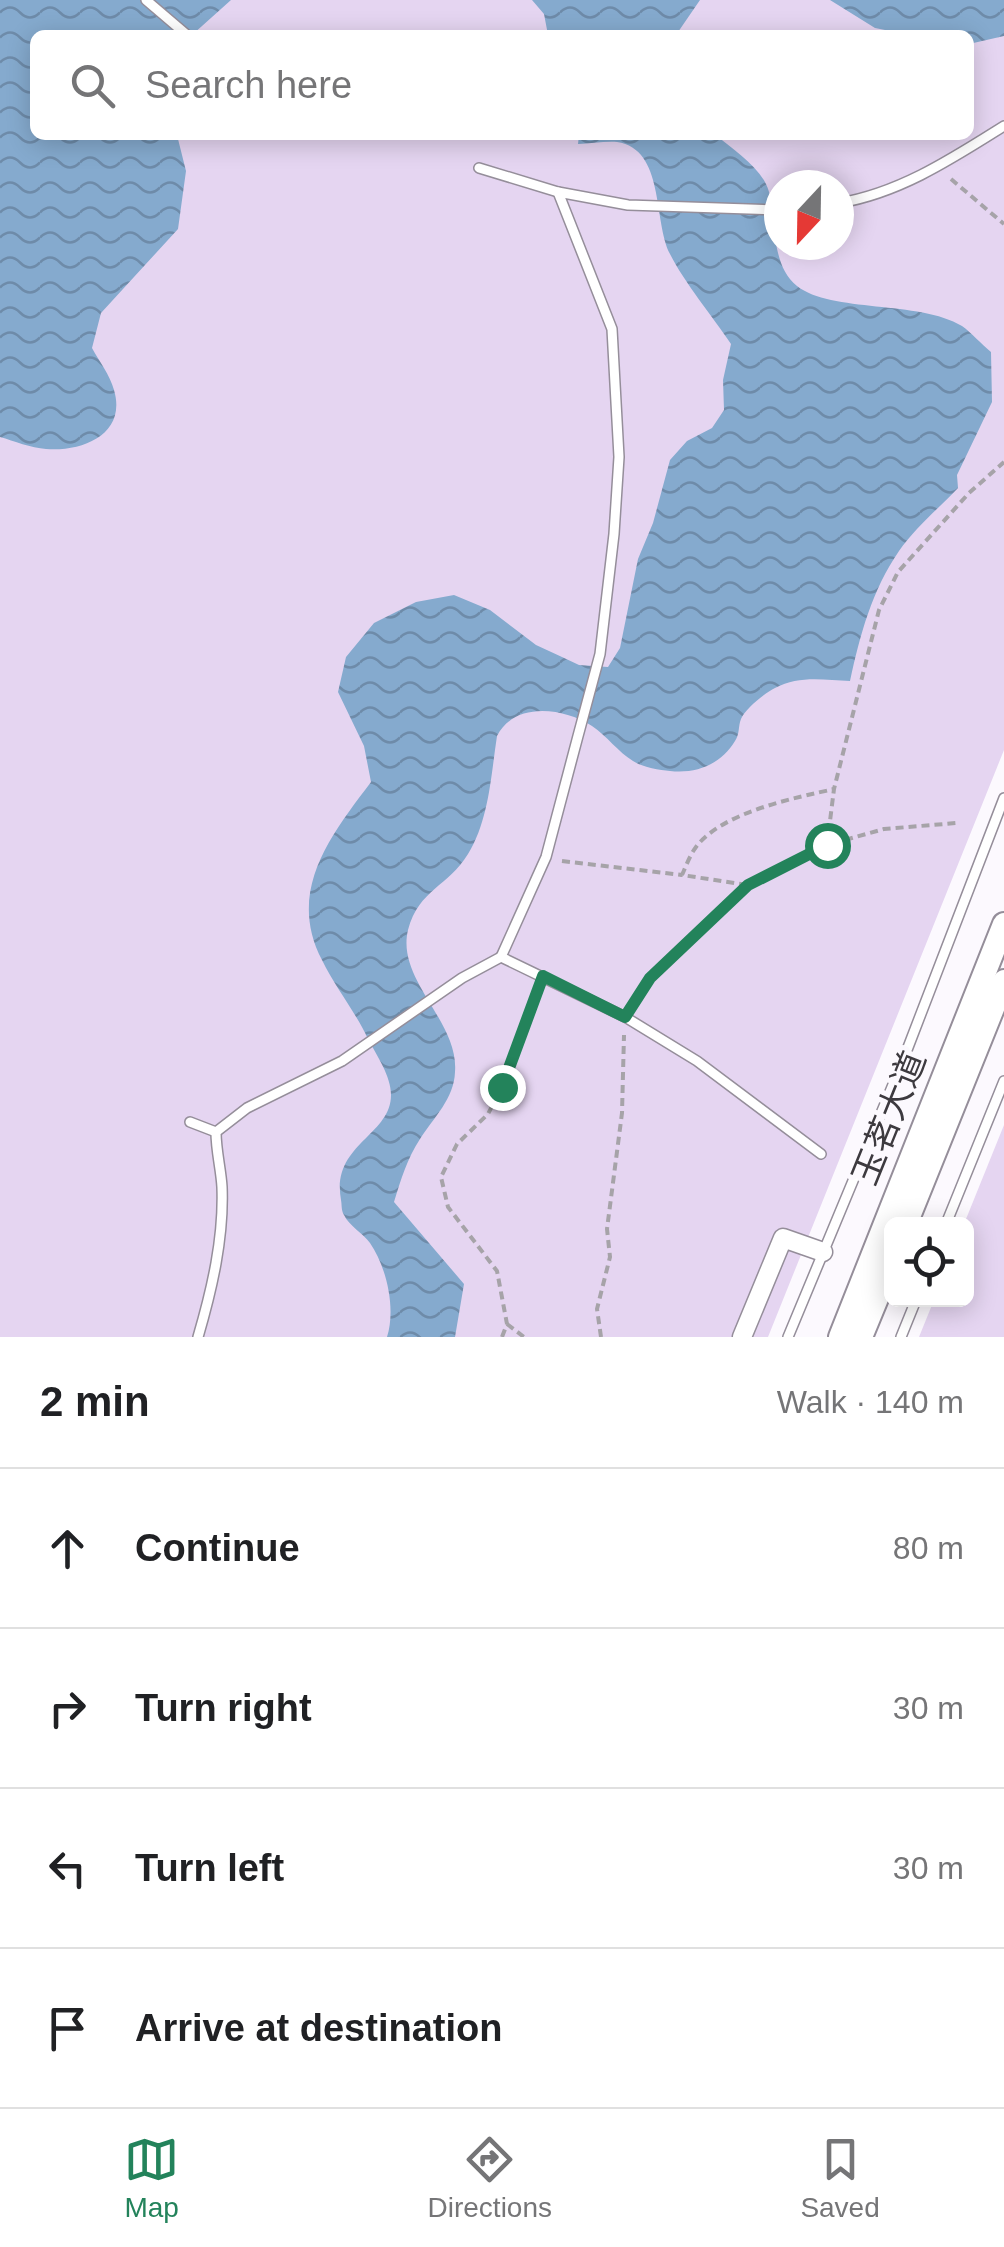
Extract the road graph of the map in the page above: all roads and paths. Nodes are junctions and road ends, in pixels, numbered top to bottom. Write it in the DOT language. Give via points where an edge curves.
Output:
graph roads {
  1 [pos="146,0"];
  2 [pos="181,30"];
  3 [pos="1004,126"];
  4 [pos="479,168"];
  5 [pos="938,168"];
  6 [pos="558,192"];
  7 [pos="854,200"];
  8 [pos="764,210"];
  9 [pos="1004,224"];
  10 [pos="1004,462"];
  11 [pos="834,789"];
  12 [pos="1004,798"];
  13 [pos="956,823"];
  14 [pos="827,845"];
  15 [pos="546,857"];
  16 [pos="682,875"];
  17 [pos="748,885"];
  18 [pos="1004,924"];
  19 [pos="502,957"];
  20 [pos="543,976"];
  21 [pos="1004,981"];
  22 [pos="625,1017"];
  23 [pos="1004,1082"];
  24 [pos="190,1122"];
  25 [pos="216,1132"];
  26 [pos="821,1154"];
  27 [pos="909,1217"];
  28 [pos="949,1217"];
  29 [pos="823,1252"];
  30 [pos="884,1281"];
  31 [pos="913,1307"];
  32 [pos="507,1324"];
  33 [pos="198,1337"];
  34 [pos="502,1337"];
  35 [pos="524,1337"];
  36 [pos="601,1337"];
  37 [pos="742,1337"];
  38 [pos="788,1337"];
  39 [pos="840,1337"];
  40 [pos="861,1337"];
  41 [pos="901,1337"];
  1 -- 2 [label="lane"];
  3 -- 5 [label="lane"];
  4 -- 6 [label="lane"];
  5 -- 7 [label="lane"];
  5 -- 9 [label="path"];
  6 -- 8 [label="lane" via="628,205"];
  6 -- 15 [label="lane" via="612,329 619,456 600,654"];
  10 -- 11 [label="path" via="898,572 879,610"];
  11 -- 14 [label="path"];
  11 -- 16 [label="path" via="777,802 725,824 698,844"];
  12 -- 29 [label="lane"];
  13 -- 14 [label="path" via="884,829"];
  14 -- 17 [label="path"];
  15 -- 16 [label="path"];
  15 -- 19 [label="lane"];
  16 -- 17 [label="path"];
  17 -- 22 [label="path" via="650,978"];
  18 -- 39 [label="street, 玉茗大道"];
  19 -- 20 [label="lane"];
  19 -- 25 [label="lane" via="342,1061 248,1108"];
  20 -- 22 [label="lane"];
  20 -- 32 [label="path" via="488,1114 457,1144 442,1177 448,1207 497,1272"];
  21 -- 27 [label="street, 玉茗大道"];
  22 -- 26 [label="lane" via="697,1061"];
  22 -- 36 [label="path" via="610,1257 598,1309"];
  23 -- 28 [label="lane"];
  24 -- 25 [label="lane"];
  25 -- 33 [label="lane" via="220,1239"];
  29 -- 37 [label="street" via="783,1238"];
  29 -- 38 [label="lane"];
  30 -- 40 [label="street"];
  31 -- 41 [label="lane"];
  32 -- 34 [label="path"];
  32 -- 35 [label="path"];
}
